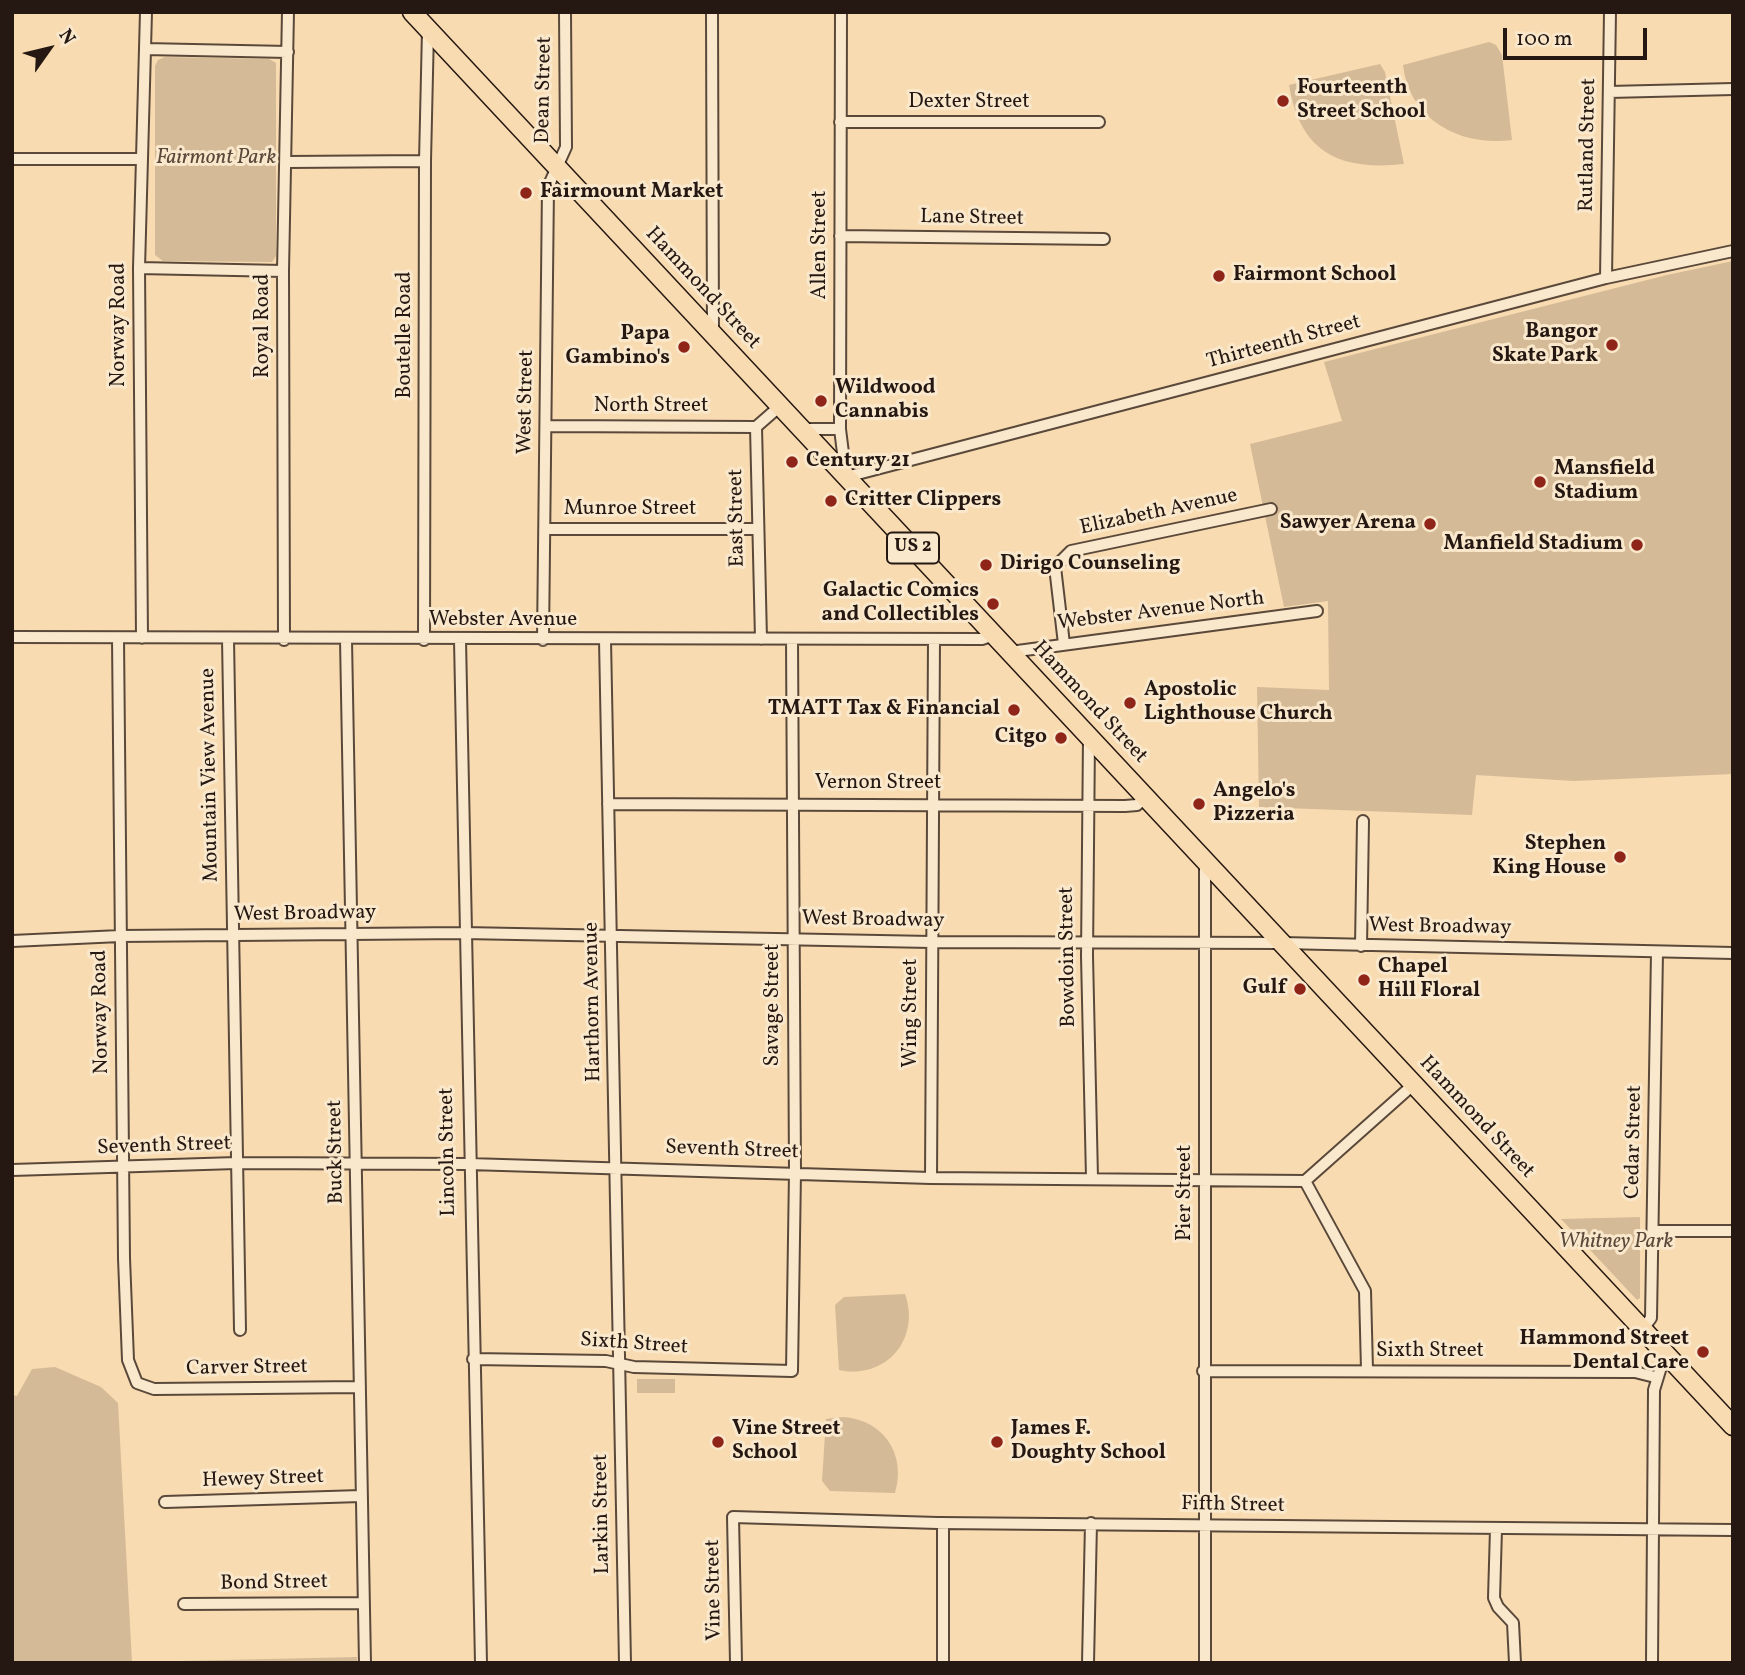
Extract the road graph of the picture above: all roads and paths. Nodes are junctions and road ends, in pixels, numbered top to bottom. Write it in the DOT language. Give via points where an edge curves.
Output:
graph roads {
  1 [pos="146,12"];
  2 [pos="288,12"];
  3 [pos="412,12"];
  4 [pos="565,12"];
  5 [pos="712,12"];
  6 [pos="841,12"];
  7 [pos="1610,12"];
  8 [pos="428,30"];
  9 [pos="145,49"];
  10 [pos="288,52"];
  11 [pos="1733,89"];
  12 [pos="1609,92"];
  13 [pos="840,122"];
  14 [pos="1099,122"];
  15 [pos="12,159"];
  16 [pos="141,159"];
  17 [pos="425,161"];
  18 [pos="287,162"];
  19 [pos="557,167"];
  20 [pos="840,236"];
  21 [pos="1104,239"];
  22 [pos="1733,251"];
  23 [pos="139,268"];
  24 [pos="284,271"];
  25 [pos="1606,278"];
  26 [pos="713,335"];
  27 [pos="780,406"];
  28 [pos="546,426"];
  29 [pos="756,427"];
  30 [pos="801,429"];
  31 [pos="840,429"];
  32 [pos="846,477"];
  33 [pos="1271,509"];
  34 [pos="545,529"];
  35 [pos="756,529"];
  36 [pos="1317,611"];
  37 [pos="994,635"];
  38 [pos="12,637"];
  39 [pos="118,638"];
  40 [pos="142,638"];
  41 [pos="228,639"];
  42 [pos="761,639"];
  43 [pos="792,639"];
  44 [pos="934,639"];
  45 [pos="284,640"];
  46 [pos="346,640"];
  47 [pos="424,640"];
  48 [pos="460,640"];
  49 [pos="542,640"];
  50 [pos="605,640"];
  51 [pos="1064,644"];
  52 [pos="1010,652"];
  53 [pos="1089,736"];
  54 [pos="1145,797"];
  55 [pos="934,803"];
  56 [pos="608,804"];
  57 [pos="794,804"];
  58 [pos="1088,804"];
  59 [pos="1363,821"];
  60 [pos="1205,861"];
  61 [pos="351,933"];
  62 [pos="464,933"];
  63 [pos="233,934"];
  64 [pos="120,936"];
  65 [pos="612,936"];
  66 [pos="793,939"];
  67 [pos="12,941"];
  68 [pos="931,942"];
  69 [pos="1087,943"];
  70 [pos="1282,943"];
  71 [pos="1205,944"];
  72 [pos="1361,946"];
  73 [pos="1657,953"];
  74 [pos="1733,953"];
  75 [pos="1414,1084"];
  76 [pos="236,1163"];
  77 [pos="356,1164"];
  78 [pos="469,1164"];
  79 [pos="616,1167"];
  80 [pos="123,1169"];
  81 [pos="12,1170"];
  82 [pos="795,1172"];
  83 [pos="931,1178"];
  84 [pos="1092,1178"];
  85 [pos="1206,1180"];
  86 [pos="1305,1181"];
  87 [pos="1653,1231"];
  88 [pos="1733,1231"];
  89 [pos="1643,1329"];
  90 [pos="240,1330"];
  91 [pos="1670,1358"];
  92 [pos="473,1359"];
  93 [pos="620,1364"];
  94 [pos="1367,1370"];
  95 [pos="792,1371"];
  96 [pos="1203,1371"];
  97 [pos="1655,1377"];
  98 [pos="137,1383"];
  99 [pos="360,1387"];
  100 [pos="1733,1426"];
  101 [pos="361,1496"];
  102 [pos="165,1502"];
  103 [pos="733,1517"];
  104 [pos="943,1523"];
  105 [pos="1091,1523"];
  106 [pos="1205,1525"];
  107 [pos="1496,1529"];
  108 [pos="1653,1529"];
  109 [pos="1733,1530"];
  110 [pos="363,1603"];
  111 [pos="184,1604"];
  112 [pos="365,1663"];
  113 [pos="481,1663"];
  114 [pos="625,1663"];
  115 [pos="736,1663"];
  116 [pos="943,1663"];
  117 [pos="1088,1663"];
  118 [pos="1205,1663"];
  119 [pos="1515,1663"];
  120 [pos="1652,1663"];
  1 -- 9 [label="street, Norway Road"];
  2 -- 10 [label="street, Royal Road"];
  3 -- 8 [label="main road, Hammond Street / US 2"];
  4 -- 19 [label="street, Dean Street" via="565,147"];
  5 -- 26 [label="street"];
  6 -- 13 [label="street, Allen Street"];
  7 -- 12 [label="street, Rutland Street"];
  8 -- 17 [label="street, Boutelle Road"];
  8 -- 19 [label="main road, Hammond Street / US 2"];
  9 -- 10 [label="street"];
  9 -- 16 [label="street, Norway Road"];
  10 -- 18 [label="street, Royal Road"];
  11 -- 12 [label="street"];
  12 -- 25 [label="street, Rutland Street"];
  13 -- 14 [label="street, Dexter Street"];
  13 -- 20 [label="street, Allen Street"];
  15 -- 16 [label="street"];
  16 -- 23 [label="street, Norway Road"];
  17 -- 18 [label="street"];
  17 -- 47 [label="street, Boutelle Road"];
  18 -- 24 [label="street, Royal Road"];
  19 -- 26 [label="main road, Hammond Street / US 2"];
  19 -- 28 [label="street, West Street" via="548,187"];
  20 -- 21 [label="street, Lane Street"];
  20 -- 31 [label="street, Allen Street"];
  22 -- 25 [label="street, Thirteenth Street"];
  23 -- 24 [label="street"];
  23 -- 40 [label="street, Norway Road"];
  24 -- 45 [label="street, Royal Road"];
  25 -- 32 [label="street, Thirteenth Street"];
  26 -- 27 [label="main road, Hammond Street / US 2"];
  27 -- 29 [label="street"];
  27 -- 30 [label="main road, Hammond Street / US 2"];
  28 -- 29 [label="street, North Street"];
  28 -- 34 [label="street, West Street"];
  29 -- 35 [label="street, East Street"];
  30 -- 31 [label="street"];
  30 -- 32 [label="main road, Hammond Street / US 2"];
  31 -- 32 [label="street, Allen Street"];
  32 -- 37 [label="main road, Hammond Street / US 2"];
  33 -- 51 [label="street, Elizabeth Avenue" via="1071,551 1055,567"];
  34 -- 35 [label="street, Munroe Street"];
  34 -- 49 [label="street, West Street"];
  35 -- 42 [label="street, East Street"];
  36 -- 51 [label="street, Webster Avenue North"];
  37 -- 44 [label="street, Webster Avenue"];
  37 -- 52 [label="main road, Hammond Street / US 2"];
  38 -- 39 [label="street, Webster Avenue"];
  39 -- 40 [label="street, Webster Avenue"];
  39 -- 64 [label="street, Norway Road"];
  40 -- 41 [label="street, Webster Avenue"];
  41 -- 45 [label="street, Webster Avenue"];
  41 -- 63 [label="street, Mountain View Avenue"];
  42 -- 43 [label="street, Webster Avenue"];
  42 -- 50 [label="street, Webster Avenue"];
  43 -- 44 [label="street, Webster Avenue"];
  43 -- 57 [label="street, Savage Street"];
  44 -- 55 [label="street, Wing Street"];
  45 -- 46 [label="street, Webster Avenue"];
  46 -- 47 [label="street, Webster Avenue"];
  46 -- 61 [label="street, Buck Street"];
  47 -- 48 [label="street, Webster Avenue"];
  48 -- 49 [label="street, Webster Avenue"];
  48 -- 62 [label="street, Lincoln Street"];
  49 -- 50 [label="street, Webster Avenue"];
  50 -- 56 [label="street, Harthorn Avenue"];
  51 -- 52 [label="street, Webster Avenue North"];
  52 -- 53 [label="main road, Hammond Street / US 2"];
  53 -- 54 [label="main road, Hammond Street / US 2"];
  53 -- 58 [label="street, Bowdoin Street"];
  54 -- 58 [label="street, Vernon Street" via="1137,805"];
  54 -- 60 [label="main road, Hammond Street / US 2"];
  55 -- 57 [label="street, Vernon Street"];
  55 -- 58 [label="street, Vernon Street"];
  55 -- 68 [label="street, Wing Street"];
  56 -- 57 [label="street, Vernon Street"];
  56 -- 65 [label="street, Harthorn Avenue"];
  57 -- 66 [label="street, Savage Street"];
  58 -- 69 [label="street, Bowdoin Street"];
  59 -- 72 [label="street"];
  60 -- 70 [label="main road, Hammond Street / US 2"];
  60 -- 71 [label="street, Pier Street"];
  61 -- 62 [label="street, West Broadway"];
  61 -- 63 [label="street, West Broadway"];
  61 -- 77 [label="street, Buck Street"];
  62 -- 65 [label="street, West Broadway"];
  62 -- 78 [label="street, Lincoln Street"];
  63 -- 64 [label="street, West Broadway"];
  63 -- 76 [label="street, Mountain View Avenue"];
  64 -- 67 [label="street, West Broadway"];
  64 -- 80 [label="street, Norway Road"];
  65 -- 66 [label="street, West Broadway"];
  65 -- 79 [label="street, Harthorn Avenue"];
  66 -- 68 [label="street, West Broadway"];
  66 -- 82 [label="street, Savage Street"];
  68 -- 69 [label="street, West Broadway"];
  68 -- 83 [label="street, Wing Street"];
  69 -- 71 [label="street, West Broadway"];
  69 -- 84 [label="street, Bowdoin Street"];
  70 -- 71 [label="street, West Broadway"];
  70 -- 72 [label="street, West Broadway"];
  70 -- 75 [label="main road, Hammond Street / US 2"];
  71 -- 85 [label="street, Pier Street"];
  72 -- 73 [label="street, West Broadway"];
  73 -- 74 [label="street, West Broadway"];
  73 -- 87 [label="street, Cedar Street"];
  75 -- 86 [label="street"];
  75 -- 89 [label="main road, Hammond Street / US 2"];
  76 -- 77 [label="street, Seventh Street"];
  76 -- 80 [label="street, Seventh Street"];
  76 -- 90 [label="street, Mountain View Avenue"];
  77 -- 78 [label="street, Seventh Street"];
  77 -- 99 [label="street, Buck Street"];
  78 -- 79 [label="street, Seventh Street"];
  78 -- 92 [label="street, Lincoln Street"];
  79 -- 82 [label="street, Seventh Street"];
  79 -- 93 [label="street, Harthorn Avenue"];
  80 -- 81 [label="street, Seventh Street"];
  80 -- 98 [label="street, Norway Road" via="128,1360"];
  82 -- 83 [label="street, Seventh Street"];
  82 -- 95 [label="street, Savage Street"];
  83 -- 84 [label="street, Seventh Street"];
  84 -- 85 [label="street, Seventh Street"];
  85 -- 86 [label="street, Seventh Street"];
  85 -- 96 [label="street, Pier Street"];
  86 -- 94 [label="street" via="1365,1291"];
  87 -- 88 [label="street"];
  87 -- 89 [label="street, Cedar Street" via="1651,1318"];
  89 -- 91 [label="main road, Hammond Street / US 2"];
  91 -- 97 [label="street"];
  91 -- 100 [label="main road, Hammond Street / US 2"];
  92 -- 93 [label="street, Sixth Street"];
  92 -- 113 [label="street, Lincoln Street"];
  93 -- 95 [label="street, Sixth Street"];
  93 -- 114 [label="street, Larkin Street"];
  94 -- 96 [label="street, Sixth Street"];
  94 -- 97 [label="street, Sixth Street" via="1641,1372"];
  96 -- 106 [label="street, Pier Street"];
  97 -- 108 [label="street"];
  98 -- 99 [label="street, Carver Street" via="153,1389"];
  99 -- 101 [label="street, Buck Street"];
  101 -- 102 [label="street, Hewey Street"];
  101 -- 110 [label="street, Buck Street"];
  103 -- 104 [label="street, Fifth Street"];
  103 -- 115 [label="street, Vine Street"];
  104 -- 105 [label="street, Fifth Street"];
  104 -- 116 [label="street"];
  105 -- 106 [label="street, Fifth Street"];
  105 -- 117 [label="street"];
  106 -- 107 [label="street, Fifth Street"];
  106 -- 118 [label="street, Pier Street"];
  107 -- 108 [label="street, Fifth Street"];
  107 -- 119 [label="street" via="1494,1598 1513,1623"];
  108 -- 109 [label="street, Fifth Street"];
  108 -- 120 [label="street"];
  110 -- 111 [label="street, Bond Street"];
  110 -- 112 [label="street, Buck Street"];
}
